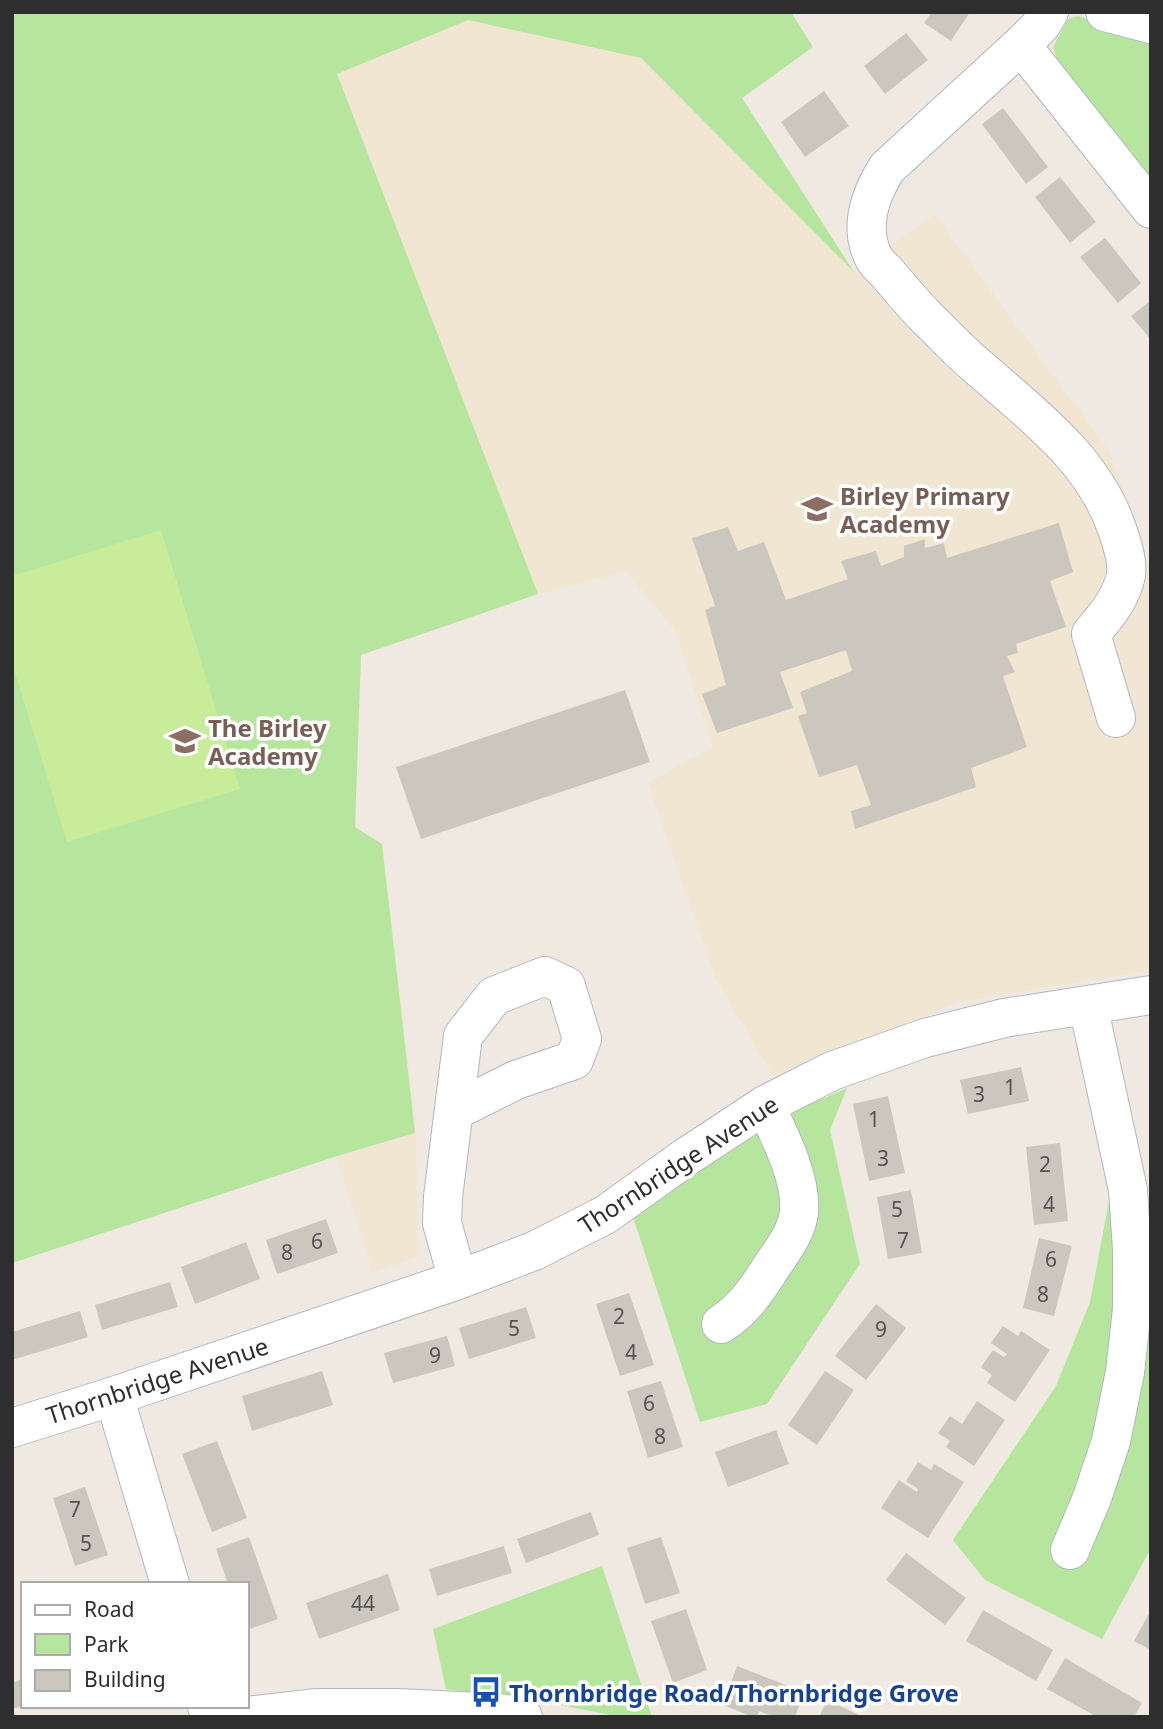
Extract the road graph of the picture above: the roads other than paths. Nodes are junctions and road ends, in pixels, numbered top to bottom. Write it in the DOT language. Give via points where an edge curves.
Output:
graph roads {
  1 [pos="1049,12"];
  2 [pos="1105,12"];
  3 [pos="1151,24"];
  4 [pos="1021,45"];
  5 [pos="1151,209"];
  6 [pos="1116,718"];
  7 [pos="1151,995"];
  8 [pos="1088,1005"];
  9 [pos="765,1105"];
  10 [pos="454,1111"];
  11 [pos="458,1280"];
  12 [pos="721,1324"];
  13 [pos="114,1396"];
  14 [pos="12,1428"];
  15 [pos="1070,1550"];
  16 [pos="169,1582"];
  17 [pos="398,1713"];
  18 [pos="239,1717"];
  19 [pos="523,1717"];
  1 -- 4 [label="street"];
  2 -- 3 [label="street"];
  4 -- 5 [label="street"];
  4 -- 6 [label="street" via="887,168 870,203 869,240 875,259 912,303 1059,439 1090,475 1112,513 1125,551 1126,575 1113,608 1091,634"];
  7 -- 8 [label="street, Thornbridge Avenue"];
  8 -- 9 [label="street, Thornbridge Avenue" via="1004,1018 925,1038 831,1071"];
  8 -- 15 [label="street" via="1128,1190 1132,1309 1111,1441"];
  9 -- 11 [label="street, Thornbridge Avenue" via="605,1215 534,1251"];
  9 -- 12 [label="street" via="797,1186 799,1213 790,1238 751,1298"];
  10 -- 11 [label="street" via="442,1223"];
  11 -- 13 [label="street, Thornbridge Avenue"];
  13 -- 14 [label="street, Thornbridge Avenue"];
  13 -- 16 [label="street"];
  17 -- 18 [label="street" via="315,1708"];
  17 -- 19 [label="street"];
}
